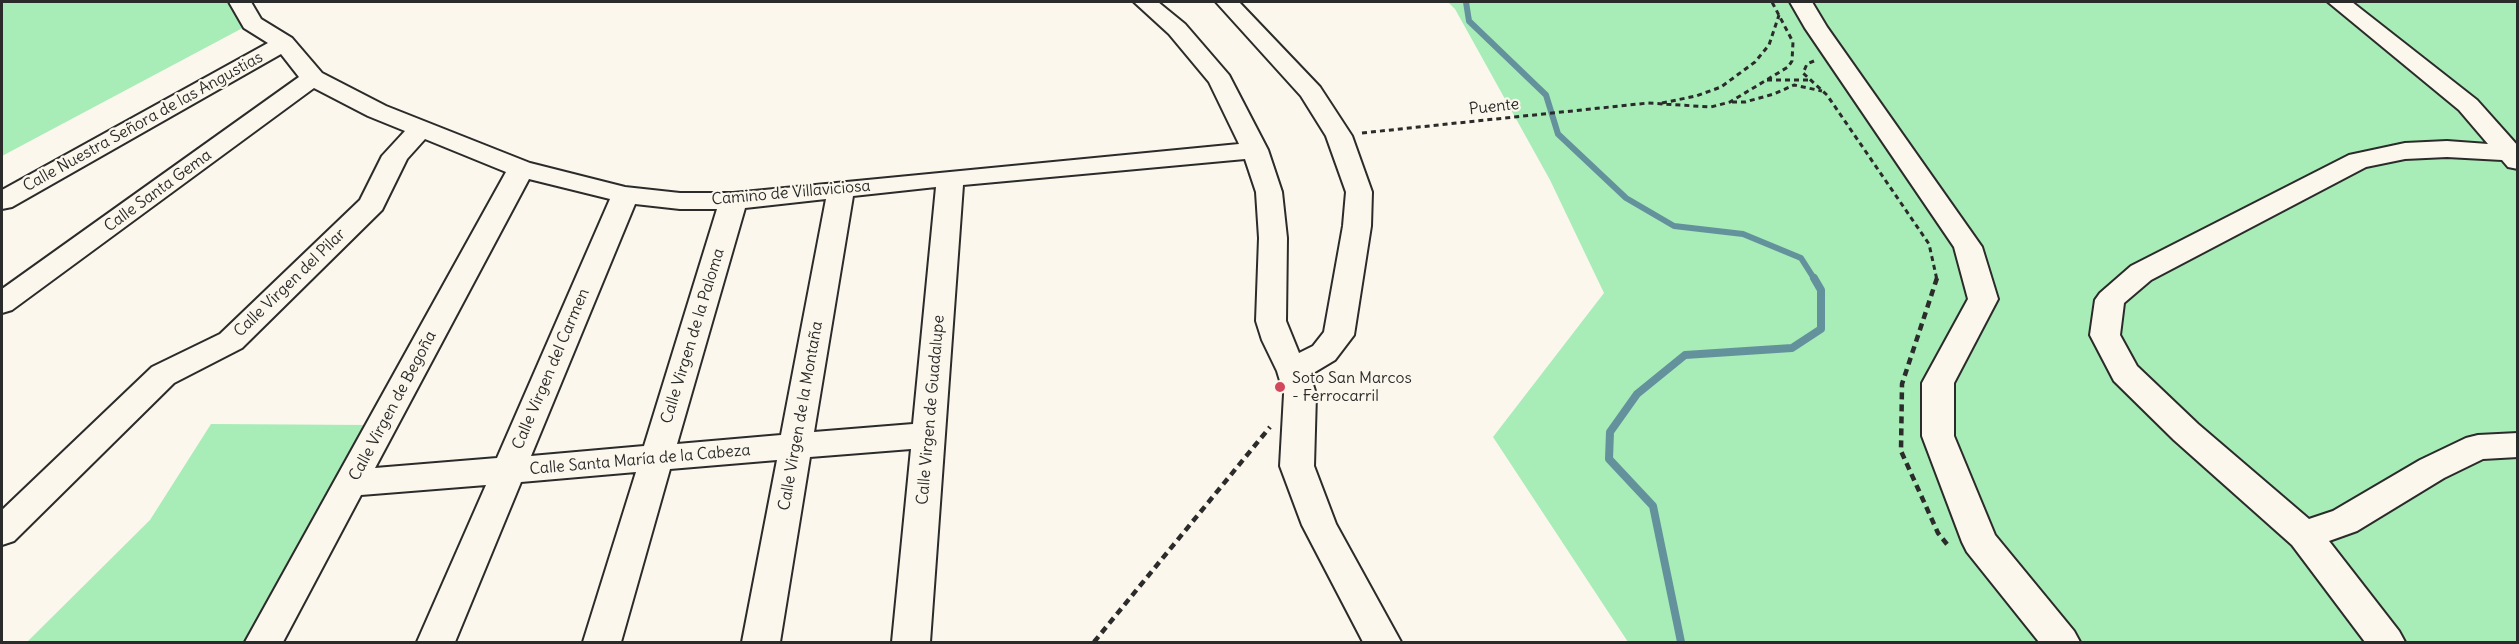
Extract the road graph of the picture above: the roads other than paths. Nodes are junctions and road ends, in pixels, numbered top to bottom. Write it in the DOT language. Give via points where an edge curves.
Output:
graph roads {
  1 [pos="240,2"];
  2 [pos="1145,2"];
  3 [pos="1227,2"];
  4 [pos="1801,2"];
  5 [pos="2339,2"];
  6 [pos="284,43"];
  7 [pos="313,78"];
  8 [pos="420,130"];
  9 [pos="1255,150"];
  10 [pos="2514,158"];
  11 [pos="521,169"];
  12 [pos="950,178"];
  13 [pos="841,190"];
  14 [pos="625,195"];
  15 [pos="2,201"];
  16 [pos="733,201"];
  17 [pos="2,303"];
  18 [pos="1293,371"];
  19 [pos="928,435"];
  20 [pos="2517,445"];
  21 [pos="796,447"];
  22 [pos="657,457"];
  23 [pos="507,472"];
  24 [pos="352,483"];
  25 [pos="2,531"];
  26 [pos="2304,535"];
  27 [pos="264,642"];
  28 [pos="436,642"];
  29 [pos="602,642"];
  30 [pos="761,642"];
  31 [pos="911,642"];
  32 [pos="1382,642"];
  33 [pos="2061,642"];
  34 [pos="2386,642"];
  1 -- 6 [label="street, Camino de Villaviciosa" via="252,23"];
  2 -- 9 [label="street" via="1177,29 1220,80"];
  3 -- 18 [label="street" via="1311,92 1339,136 1359,192 1339,335 1324,353"];
  4 -- 33 [label="street" via="1968,247 1983,299 1938,383 1938,436 1980,542"];
  5 -- 10 [label="street" via="2468,105"];
  6 -- 7 [label="street, Camino de Villaviciosa"];
  6 -- 15 [label="street, Calle Nuestra Señora de las Angustias"];
  7 -- 8 [label="street, Camino de Villaviciosa"];
  7 -- 17 [label="street, Calle Santa Gema"];
  8 -- 11 [label="street, Camino de Villaviciosa"];
  8 -- 25 [label="street, Calle Virgen del Pilar" via="395,156 372,204 231,341 163,375"];
  9 -- 12 [label="street, Camino de Villaviciosa"];
  9 -- 18 [label="street" via="1269,192 1273,238 1271,321"];
  10 -- 26 [label="street" via="2448,149 2405,151 2358,161 2141,273 2110,300 2105,335 2125,373"];
  11 -- 14 [label="street, Camino de Villaviciosa"];
  11 -- 24 [label="street, Calle Virgen de Begoña"];
  12 -- 13 [label="street, Camino de Villaviciosa"];
  12 -- 19 [label="street, Calle Virgen de Guadalupe"];
  13 -- 16 [label="street, Camino de Villaviciosa"];
  13 -- 21 [label="street, Calle Virgen de la Montaña"];
  14 -- 16 [label="street, Camino de Villaviciosa"];
  14 -- 23 [label="street, Calle Virgen del Carmen"];
  16 -- 22 [label="street, Calle Virgen de la Paloma"];
  18 -- 32 [label="street" via="1300,394 1297,466 1319,525"];
  19 -- 21 [label="street, Calle Santa María de la Cabeza"];
  19 -- 31 [label="street, Calle Virgen de Guadalupe"];
  20 -- 26 [label="street" via="2478,447 2432,469 2345,521"];
  21 -- 22 [label="street, Calle Santa María de la Cabeza"];
  21 -- 30 [label="street, Calle Virgen de la Montaña"];
  22 -- 23 [label="street, Calle Santa María de la Cabeza"];
  22 -- 29 [label="street, Calle Virgen de la Paloma"];
  23 -- 24 [label="street, Calle Santa María de la Cabeza"];
  23 -- 28 [label="street, Calle Virgen del Carmen"];
  24 -- 27 [label="street, Calle Virgen de Begoña"];
  26 -- 34 [label="street"];
}
